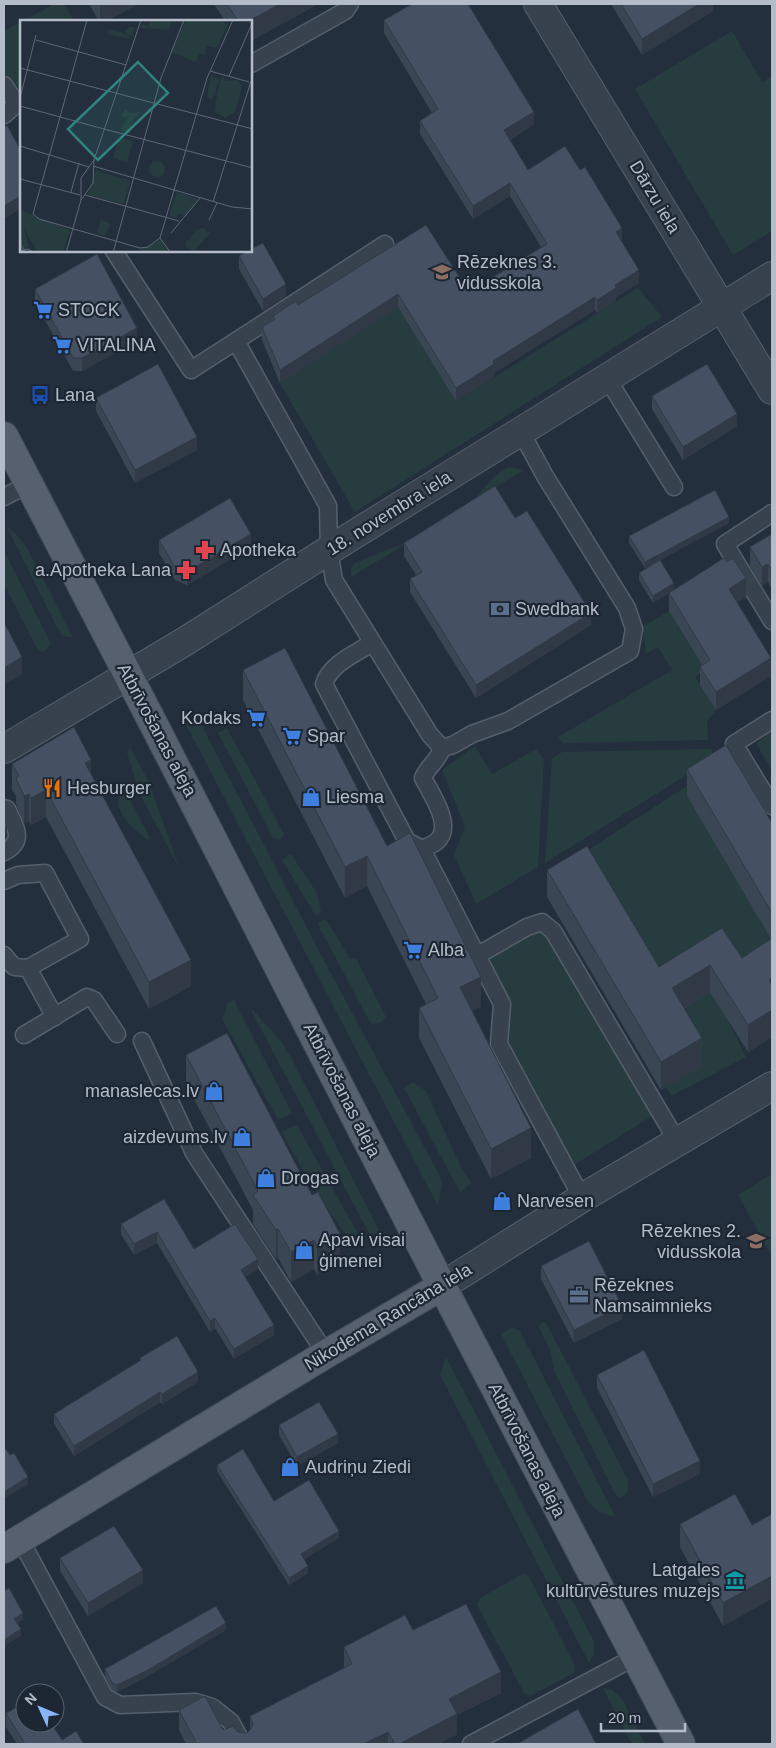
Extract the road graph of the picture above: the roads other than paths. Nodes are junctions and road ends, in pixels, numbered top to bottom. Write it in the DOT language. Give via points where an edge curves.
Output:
graph roads {
  1 [pos="350,4"];
  2 [pos="538,4"];
  3 [pos="252,63"];
  4 [pos="4,85"];
  5 [pos="19,106"];
  6 [pos="4,115"];
  7 [pos="385,244"];
  8 [pos="115,252"];
  9 [pos="772,276"];
  10 [pos="722,307"];
  11 [pos="236,341"];
  12 [pos="607,378"];
  13 [pos="772,390"];
  14 [pos="520,432"];
  15 [pos="4,436"];
  16 [pos="29,484"];
  17 [pos="674,487"];
  18 [pos="4,497"];
  19 [pos="772,513"];
  20 [pos="329,550"];
  21 [pos="772,621"];
  22 [pos="372,643"];
  23 [pos="127,674"];
  24 [pos="772,720"];
  25 [pos="442,748"];
  26 [pos="4,749"];
  27 [pos="772,806"];
  28 [pos="4,808"];
  29 [pos="422,849"];
  30 [pos="4,852"];
  31 [pos="4,881"];
  32 [pos="4,955"];
  33 [pos="478,955"];
  34 [pos="28,968"];
  35 [pos="55,1017"];
  36 [pos="117,1034"];
  37 [pos="24,1035"];
  38 [pos="142,1041"];
  39 [pos="772,1086"];
  40 [pos="677,1141"];
  41 [pos="582,1198"];
  42 [pos="442,1286"];
  43 [pos="326,1354"];
  44 [pos="12,1544"];
  45 [pos="635,1656"];
  46 [pos="243,1744"];
  47 [pos="471,1744"];
  48 [pos="681,1744"];
  1 -- 3 [label="lane" via="345,11"];
  2 -- 10 [label="street, Dārzu iela"];
  4 -- 5 [label="lane"];
  5 -- 6 [label="lane"];
  7 -- 11 [label="lane"];
  8 -- 11 [label="lane" via="191,370"];
  9 -- 10 [label="street, 18. novembra iela"];
  10 -- 12 [label="street, 18. novembra iela"];
  10 -- 13 [label="street, Dārzu iela"];
  11 -- 20 [label="lane" via="328,506"];
  12 -- 14 [label="street, 18. novembra iela"];
  12 -- 17 [label="lane"];
  14 -- 20 [label="street, 18. novembra iela"];
  14 -- 25 [label="lane" via="627,608 634,629 630,651 508,722"];
  15 -- 16 [label="main road, Atbrīvošanas aleja"];
  16 -- 18 [label="lane"];
  16 -- 23 [label="main road, Atbrīvošanas aleja"];
  19 -- 21 [label="lane" via="725,544"];
  20 -- 22 [label="lane" via="334,580"];
  20 -- 23 [label="street, 18. novembra iela" via="184,642"];
  22 -- 25 [label="lane" via="430,735"];
  22 -- 29 [label="lane" via="333,669 324,684 407,841"];
  23 -- 26 [label="street, 18. novembra iela"];
  23 -- 42 [label="main road, Atbrīvošanas aleja"];
  24 -- 27 [label="lane" via="734,744"];
  25 -- 29 [label="lane" via="423,778 443,816 444,828 438,841"];
  28 -- 30 [label="lane" via="18,832 17,841"];
  29 -- 33 [label="lane"];
  31 -- 34 [label="lane" via="18,875 45,872 80,939"];
  32 -- 34 [label="lane" via="14,967"];
  33 -- 40 [label="lane" via="542,922 553,931"];
  33 -- 41 [label="lane" via="502,1004 499,1044"];
  34 -- 35 [label="lane"];
  35 -- 36 [label="lane" via="87,998 94,1000"];
  35 -- 37 [label="lane"];
  38 -- 43 [label="lane" via="194,1153"];
  39 -- 40 [label="street, Nikodema Rancāna iela"];
  40 -- 41 [label="street, Nikodema Rancāna iela"];
  41 -- 42 [label="street, Nikodema Rancāna iela"];
  42 -- 43 [label="main road, Nikodema Rancāna iela"];
  42 -- 45 [label="main road, Atbrīvošanas aleja"];
  43 -- 44 [label="main road, Nikodema Rancāna iela"];
  44 -- 46 [label="lane" via="105,1698 120,1706 196,1702 212,1707 231,1722"];
  45 -- 47 [label="lane"];
  45 -- 48 [label="main road, Atbrīvošanas aleja"];
}
